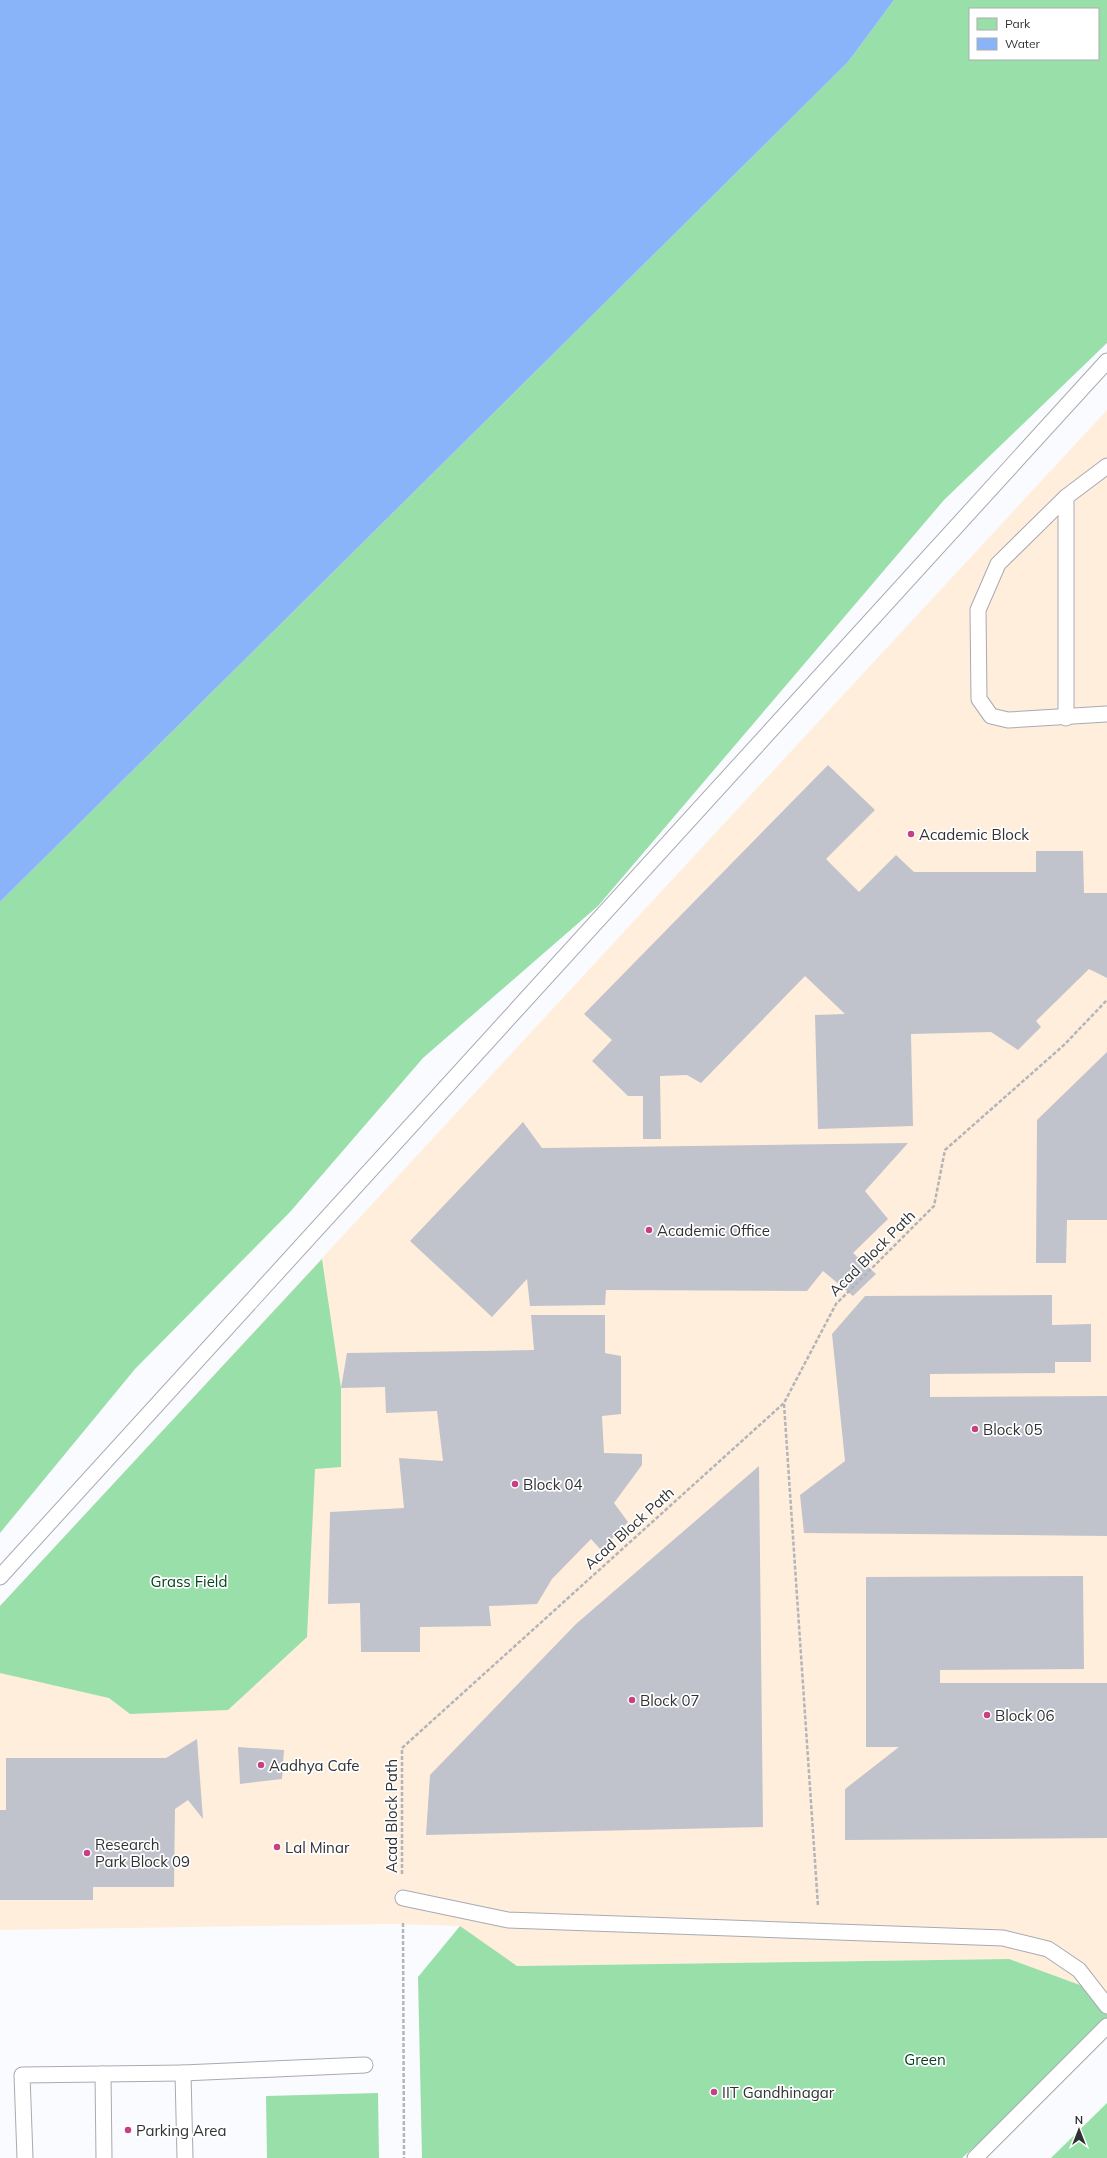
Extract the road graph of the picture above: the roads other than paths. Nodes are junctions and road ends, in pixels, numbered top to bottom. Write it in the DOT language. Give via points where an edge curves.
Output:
graph roads {
  1 [pos="1107,361"];
  2 [pos="1107,466"];
  3 [pos="1066,497"];
  4 [pos="1107,714"];
  5 [pos="1066,718"];
  6 [pos="0,1577"];
  7 [pos="402,1898"];
  8 [pos="1107,2006"];
  9 [pos="1107,2026"];
  10 [pos="365,2065"];
  11 [pos="183,2073"];
  12 [pos="103,2074"];
  13 [pos="26,2158"];
  14 [pos="104,2158"];
  15 [pos="185,2158"];
  16 [pos="975,2158"];
  1 -- 6 [label="lane"];
  2 -- 3 [label="lane"];
  3 -- 5 [label="lane"];
  3 -- 5 [label="lane" via="998,564 978,610 979,699 991,716 1008,720"];
  4 -- 5 [label="lane"];
  7 -- 8 [label="lane" via="508,1920 1003,1938 1048,1949 1079,1970"];
  9 -- 16 [label="lane"];
  10 -- 11 [label="lane"];
  11 -- 12 [label="lane"];
  11 -- 15 [label="lane"];
  12 -- 13 [label="lane" via="22,2075"];
  12 -- 14 [label="lane"];
}
